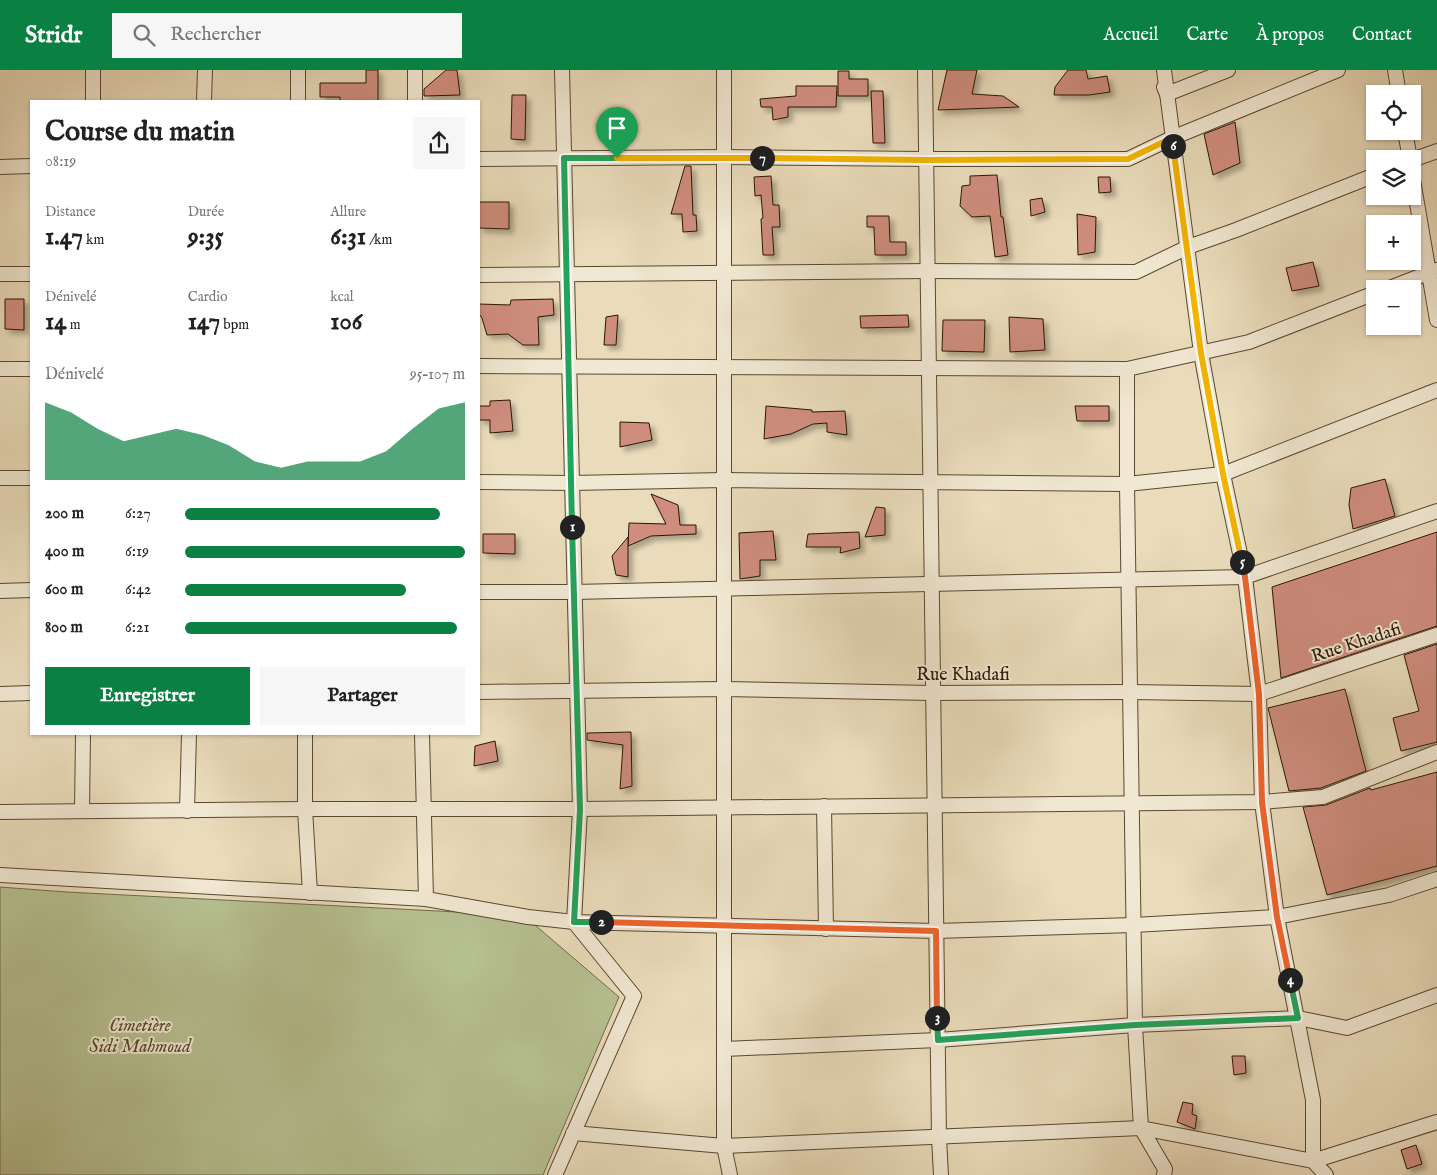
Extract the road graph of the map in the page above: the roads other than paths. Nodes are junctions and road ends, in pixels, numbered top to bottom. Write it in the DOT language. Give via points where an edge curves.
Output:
graph roads {
  1 [pos="93,70"];
  2 [pos="205,70"];
  3 [pos="298,70"];
  4 [pos="415,70"];
  5 [pos="562,70"];
  6 [pos="724,70"];
  7 [pos="925,70"];
  8 [pos="1156,70"];
  9 [pos="1164,70"];
  10 [pos="1228,70"];
  11 [pos="1338,70"];
  12 [pos="1395,70"];
  13 [pos="1398,85"];
  14 [pos="1167,94"];
  15 [pos="93,100"];
  16 [pos="204,100"];
  17 [pos="298,100"];
  18 [pos="415,100"];
  19 [pos="1172,138"];
  20 [pos="1437,151"];
  21 [pos="724,157"];
  22 [pos="1421,157"];
  23 [pos="564,158"];
  24 [pos="480,159"];
  25 [pos="926,160"];
  26 [pos="30,166"];
  27 [pos="0,167"];
  28 [pos="1366,179"];
  29 [pos="1419,205"];
  30 [pos="1188,247"];
  31 [pos="928,271"];
  32 [pos="1433,271"];
  33 [pos="724,272"];
  34 [pos="0,274"];
  35 [pos="30,274"];
  36 [pos="480,275"];
  37 [pos="566,275"];
  38 [pos="1410,280"];
  39 [pos="1366,297"];
  40 [pos="1437,320"];
  41 [pos="1201,353"];
  42 [pos="568,365"];
  43 [pos="480,366"];
  44 [pos="724,367"];
  45 [pos="929,368"];
  46 [pos="0,369"];
  47 [pos="30,369"];
  48 [pos="1127,369"];
  49 [pos="1437,390"];
  50 [pos="1223,474"];
  51 [pos="0,478"];
  52 [pos="30,478"];
  53 [pos="724,480"];
  54 [pos="480,482"];
  55 [pos="571,482"];
  56 [pos="929,482"];
  57 [pos="1127,484"];
  58 [pos="1437,511"];
  59 [pos="1245,577"];
  60 [pos="1129,579"];
  61 [pos="932,583"];
  62 [pos="724,588"];
  63 [pos="30,590"];
  64 [pos="0,591"];
  65 [pos="480,592"];
  66 [pos="573,592"];
  67 [pos="1437,635"];
  68 [pos="724,689"];
  69 [pos="576,691"];
  70 [pos="480,692"];
  71 [pos="1131,692"];
  72 [pos="30,693"];
  73 [pos="932,693"];
  74 [pos="0,694"];
  75 [pos="1259,694"];
  76 [pos="83,735"];
  77 [pos="189,735"];
  78 [pos="305,735"];
  79 [pos="422,735"];
  80 [pos="1437,752"];
  81 [pos="1262,802"];
  82 [pos="1132,803"];
  83 [pos="935,804"];
  84 [pos="824,806"];
  85 [pos="724,807"];
  86 [pos="305,809"];
  87 [pos="425,810"];
  88 [pos="580,810"];
  89 [pos="82,811"];
  90 [pos="187,811"];
  91 [pos="0,812"];
  92 [pos="0,876"];
  93 [pos="1437,879"];
  94 [pos="310,893"];
  95 [pos="426,899"];
  96 [pos="1277,917"];
  97 [pos="574,922"];
  98 [pos="1134,925"];
  99 [pos="724,926"];
  100 [pos="826,929"];
  101 [pos="936,931"];
  102 [pos="1437,995"];
  103 [pos="1298,1018"];
  104 [pos="1135,1025"];
  105 [pos="938,1040"];
  106 [pos="724,1049"];
  107 [pos="1437,1122"];
  108 [pos="1141,1128"];
  109 [pos="573,1134"];
  110 [pos="939,1138"];
  111 [pos="724,1146"];
  112 [pos="1313,1161"];
  113 [pos="555,1175"];
  114 [pos="730,1175"];
  115 [pos="941,1175"];
  116 [pos="1164,1175"];
  117 [pos="1326,1175"];
  1 -- 15 [label="street"];
  2 -- 16 [label="street"];
  3 -- 17 [label="street"];
  4 -- 18 [label="street"];
  5 -- 23 [label="street"];
  6 -- 21 [label="street"];
  7 -- 25 [label="street"];
  8 -- 14 [label="street"];
  9 -- 14 [label="street"];
  10 -- 14 [label="street"];
  11 -- 19 [label="street"];
  12 -- 13 [label="street"];
  14 -- 19 [label="street"];
  19 -- 25 [label="street" via="1128,159"];
  19 -- 30 [label="street"];
  20 -- 22 [label="street"];
  21 -- 23 [label="street"];
  21 -- 25 [label="street"];
  21 -- 33 [label="street"];
  23 -- 24 [label="street"];
  23 -- 37 [label="street"];
  25 -- 31 [label="street"];
  26 -- 27 [label="street"];
  28 -- 30 [label="street"];
  29 -- 32 [label="street"];
  30 -- 31 [label="street" via="1136,272"];
  30 -- 41 [label="street"];
  31 -- 33 [label="street"];
  31 -- 45 [label="street"];
  32 -- 38 [label="street"];
  32 -- 40 [label="street"];
  33 -- 37 [label="street"];
  33 -- 44 [label="street"];
  34 -- 35 [label="street"];
  36 -- 37 [label="street"];
  37 -- 42 [label="street"];
  39 -- 41 [label="street" via="1249,342"];
  41 -- 48 [label="street"];
  41 -- 50 [label="street"];
  42 -- 43 [label="street"];
  42 -- 44 [label="street"];
  42 -- 55 [label="street"];
  44 -- 45 [label="street"];
  44 -- 53 [label="street"];
  45 -- 48 [label="street"];
  45 -- 56 [label="street"];
  46 -- 47 [label="street"];
  48 -- 57 [label="street"];
  49 -- 50 [label="street"];
  50 -- 57 [label="street"];
  50 -- 59 [label="street"];
  51 -- 52 [label="street"];
  53 -- 55 [label="street"];
  53 -- 56 [label="street"];
  53 -- 62 [label="street"];
  54 -- 55 [label="street"];
  55 -- 66 [label="street"];
  56 -- 57 [label="street"];
  56 -- 61 [label="street"];
  57 -- 60 [label="street"];
  58 -- 59 [label="street"];
  59 -- 60 [label="street"];
  59 -- 75 [label="street"];
  60 -- 61 [label="street"];
  60 -- 71 [label="street"];
  61 -- 62 [label="street"];
  61 -- 73 [label="street"];
  62 -- 66 [label="street"];
  62 -- 68 [label="street"];
  63 -- 64 [label="street"];
  65 -- 66 [label="street"];
  66 -- 69 [label="street"];
  67 -- 75 [label="street, Rue Khadafi"];
  68 -- 69 [label="street, Rue Khadafi"];
  68 -- 73 [label="street, Rue Khadafi"];
  68 -- 85 [label="street"];
  69 -- 70 [label="street, Rue Khadafi"];
  69 -- 88 [label="street"];
  71 -- 73 [label="street, Rue Khadafi"];
  71 -- 75 [label="street, Rue Khadafi"];
  71 -- 82 [label="street"];
  72 -- 74 [label="street"];
  73 -- 83 [label="street"];
  75 -- 81 [label="street"];
  76 -- 89 [label="street"];
  77 -- 90 [label="street"];
  78 -- 86 [label="street"];
  79 -- 87 [label="street"];
  80 -- 81 [label="street" via="1323,797"];
  81 -- 82 [label="street"];
  81 -- 96 [label="street"];
  82 -- 83 [label="street"];
  82 -- 98 [label="street"];
  83 -- 84 [label="street"];
  83 -- 101 [label="street"];
  84 -- 85 [label="street"];
  84 -- 100 [label="street"];
  85 -- 88 [label="street"];
  85 -- 99 [label="street"];
  86 -- 87 [label="street"];
  86 -- 90 [label="street"];
  86 -- 94 [label="street"];
  87 -- 88 [label="street"];
  87 -- 95 [label="street"];
  88 -- 97 [label="street"];
  89 -- 90 [label="street"];
  89 -- 91 [label="street"];
  92 -- 94 [label="street"];
  93 -- 96 [label="street" via="1389,895"];
  94 -- 95 [label="street"];
  95 -- 97 [label="street"];
  96 -- 98 [label="street"];
  96 -- 103 [label="street"];
  97 -- 99 [label="street"];
  97 -- 109 [label="street" via="634,996"];
  98 -- 101 [label="street"];
  98 -- 104 [label="street"];
  99 -- 100 [label="street"];
  99 -- 106 [label="street"];
  100 -- 101 [label="street"];
  101 -- 105 [label="street"];
  102 -- 103 [label="street" via="1347,1028"];
  103 -- 104 [label="street"];
  103 -- 112 [label="street" via="1313,1100"];
  104 -- 105 [label="street"];
  104 -- 108 [label="street"];
  105 -- 106 [label="street"];
  105 -- 110 [label="street"];
  106 -- 111 [label="street"];
  107 -- 112 [label="street"];
  108 -- 110 [label="street"];
  108 -- 112 [label="street"];
  108 -- 116 [label="street" via="1165,1169"];
  109 -- 111 [label="street"];
  109 -- 113 [label="street"];
  110 -- 111 [label="street"];
  110 -- 115 [label="street"];
  111 -- 114 [label="street"];
  112 -- 117 [label="street"];
}
